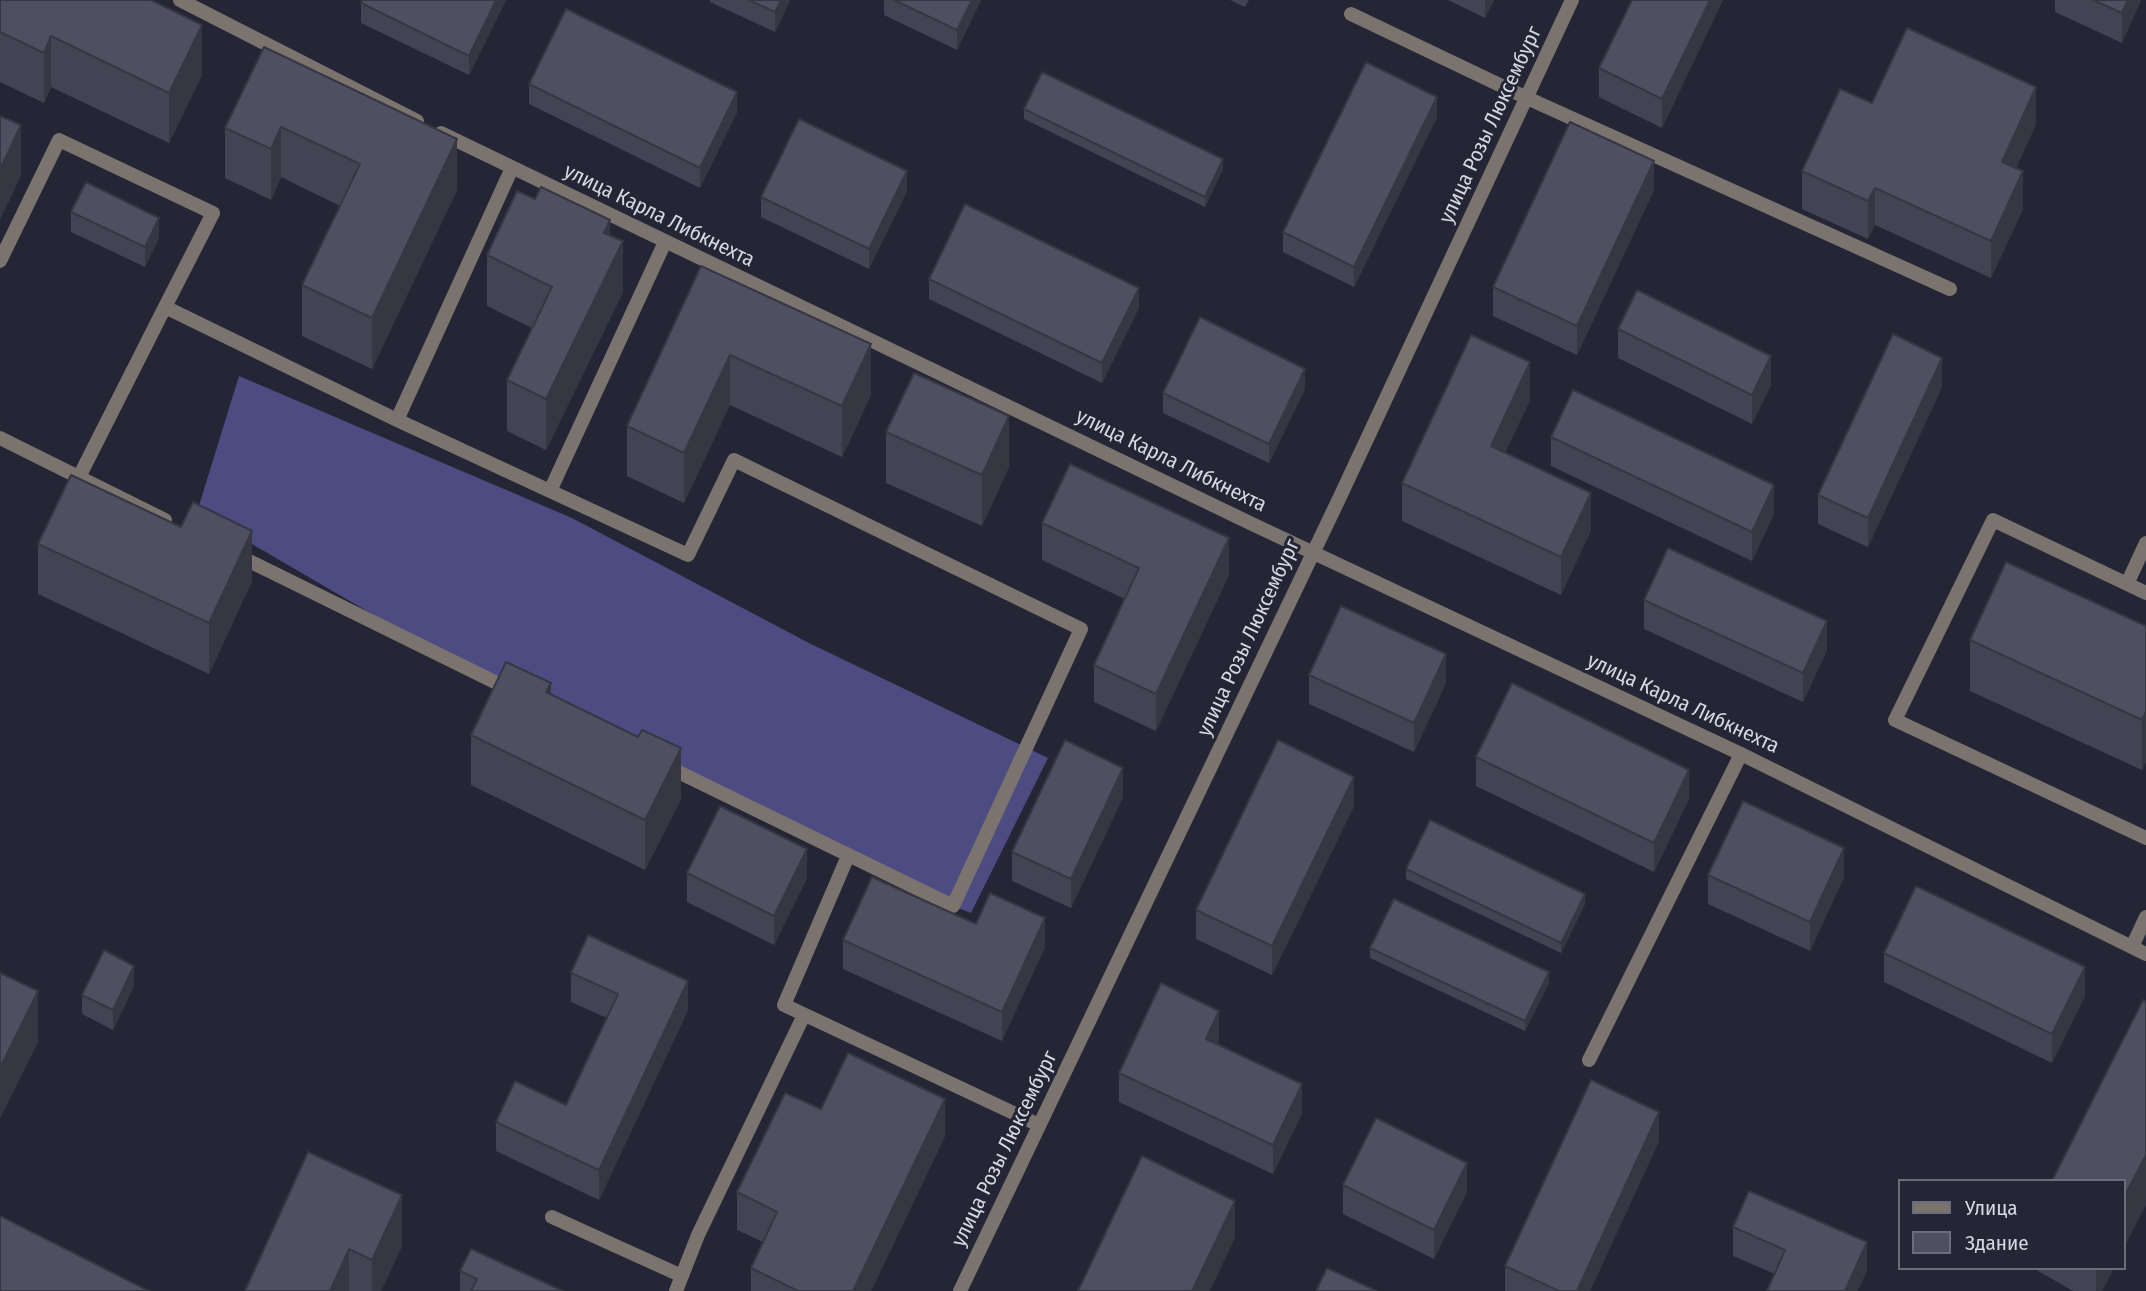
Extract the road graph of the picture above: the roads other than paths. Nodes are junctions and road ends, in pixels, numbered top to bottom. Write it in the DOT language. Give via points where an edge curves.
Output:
graph roads {
  1 [pos="180,0"];
  2 [pos="1572,0"];
  3 [pos="1351,13"];
  4 [pos="1527,99"];
  5 [pos="512,168"];
  6 [pos="665,242"];
  7 [pos="0,261"];
  8 [pos="1950,289"];
  9 [pos="165,307"];
  10 [pos="397,420"];
  11 [pos="0,438"];
  12 [pos="79,477"];
  13 [pos="550,491"];
  14 [pos="178,526"];
  15 [pos="2146,543"];
  16 [pos="228,551"];
  17 [pos="1313,552"];
  18 [pos="2127,584"];
  19 [pos="2146,593"];
  20 [pos="526,697"];
  21 [pos="1741,754"];
  22 [pos="650,758"];
  23 [pos="2146,838"];
  24 [pos="848,856"];
  25 [pos="2146,918"];
  26 [pos="2132,947"];
  27 [pos="2146,954"];
  28 [pos="804,1014"];
  29 [pos="1589,1060"];
  30 [pos="1039,1125"];
  31 [pos="552,1217"];
  32 [pos="682,1276"];
  33 [pos="676,1291"];
  34 [pos="960,1291"];
  1 -- 5 [label="street, улица Карла Либкнехта"];
  2 -- 4 [label="street, улица Розы Люксембург"];
  3 -- 4 [label="street"];
  4 -- 8 [label="street"];
  4 -- 17 [label="street, улица Розы Люксембург"];
  5 -- 6 [label="street, улица Карла Либкнехта"];
  5 -- 10 [label="street"];
  6 -- 13 [label="street"];
  6 -- 17 [label="street, улица Карла Либкнехта"];
  7 -- 9 [label="street" via="59,140 213,213"];
  9 -- 10 [label="street"];
  9 -- 12 [label="street"];
  10 -- 13 [label="street"];
  11 -- 12 [label="street"];
  12 -- 14 [label="street"];
  13 -- 24 [label="street" via="688,555 734,460 1081,629 953,906"];
  15 -- 18 [label="street"];
  16 -- 20 [label="street"];
  17 -- 21 [label="street, улица Карла Либкнехта"];
  17 -- 30 [label="street, улица Розы Люксембург"];
  18 -- 19 [label="street"];
  18 -- 23 [label="street" via="1993,520 1895,720"];
  21 -- 26 [label="street, улица Карла Либкнехта"];
  21 -- 29 [label="street"];
  22 -- 24 [label="street"];
  24 -- 28 [label="street" via="784,1005"];
  25 -- 26 [label="street"];
  26 -- 27 [label="street, улица Карла Либкнехта"];
  28 -- 30 [label="street"];
  28 -- 32 [label="street"];
  30 -- 34 [label="street, улица Розы Люксембург"];
  31 -- 32 [label="street"];
  32 -- 33 [label="street"];
}
